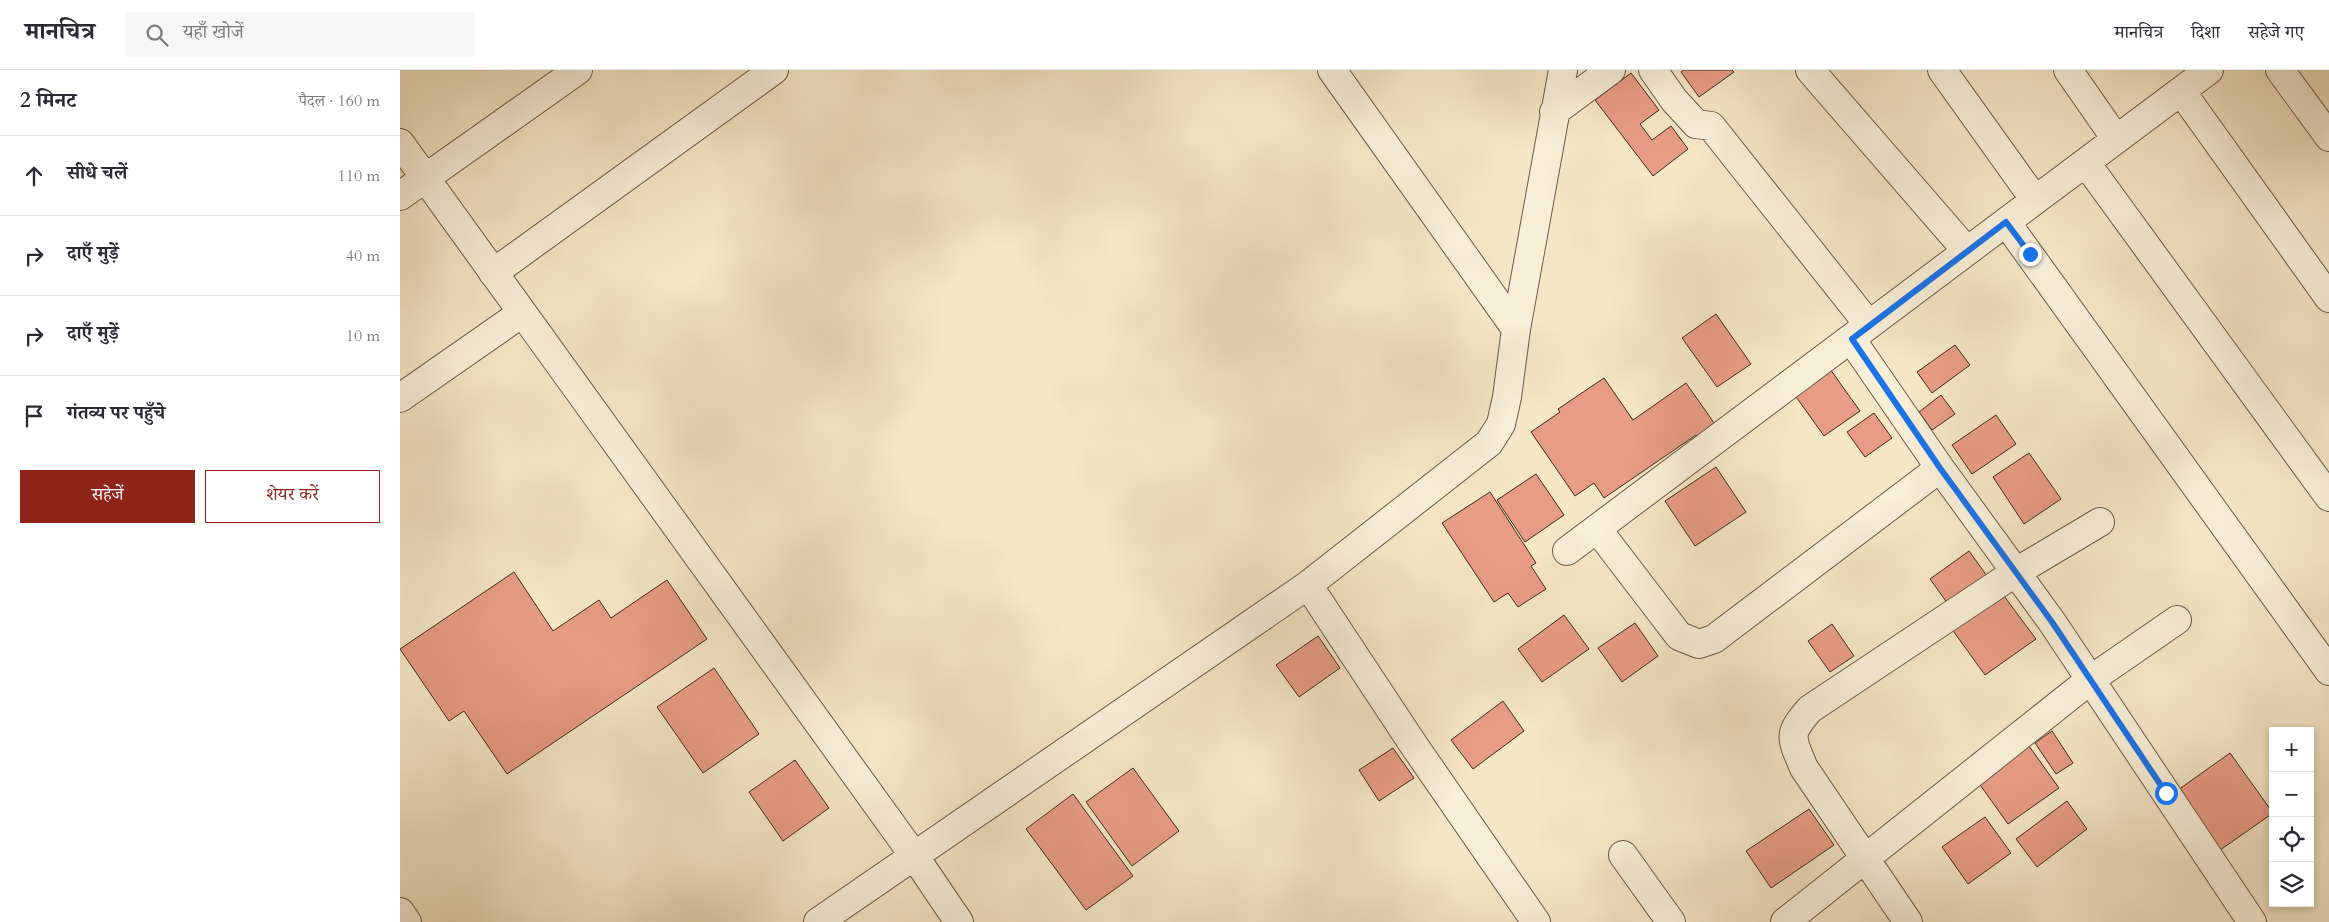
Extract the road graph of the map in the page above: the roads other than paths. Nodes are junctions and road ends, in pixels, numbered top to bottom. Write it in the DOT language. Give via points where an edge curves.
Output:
graph roads {
  1 [pos="578,70"];
  2 [pos="774,70"];
  3 [pos="1332,70"];
  4 [pos="1563,70"];
  5 [pos="1611,70"];
  6 [pos="1653,70"];
  7 [pos="1810,70"];
  8 [pos="1942,70"];
  9 [pos="2068,70"];
  10 [pos="2209,70"];
  11 [pos="2280,70"];
  12 [pos="2181,91"];
  13 [pos="1554,112"];
  14 [pos="2329,137"];
  15 [pos="2116,139"];
  16 [pos="400,143"];
  17 [pos="2086,163"];
  18 [pos="426,179"];
  19 [pos="400,196"];
  20 [pos="2035,200"];
  21 [pos="2006,222"];
  22 [pos="1968,251"];
  23 [pos="494,273"];
  24 [pos="2329,298"];
  25 [pos="522,313"];
  26 [pos="1516,329"];
  27 [pos="1860,332"];
  28 [pos="400,398"];
  29 [pos="1940,468"];
  30 [pos="2329,497"];
  31 [pos="2100,522"];
  32 [pos="1598,530"];
  33 [pos="1567,551"];
  34 [pos="2016,572"];
  35 [pos="1308,585"];
  36 [pos="2176,620"];
  37 [pos="2329,671"];
  38 [pos="2090,680"];
  39 [pos="1623,855"];
  40 [pos="915,857"];
  41 [pos="1865,860"];
  42 [pos="400,912"];
  43 [pos="407,922"];
  44 [pos="818,922"];
  45 [pos="958,922"];
  46 [pos="1536,922"];
  47 [pos="1671,922"];
  48 [pos="1785,922"];
  49 [pos="1908,922"];
  50 [pos="2252,922"];
  1 -- 18 [label="street"];
  2 -- 23 [label="street"];
  3 -- 26 [label="street"];
  4 -- 13 [label="street"];
  5 -- 13 [label="street"];
  6 -- 27 [label="street" via="1696,124 1711,126"];
  7 -- 22 [label="street"];
  8 -- 20 [label="street"];
  9 -- 15 [label="street"];
  10 -- 12 [label="street"];
  11 -- 14 [label="street"];
  12 -- 15 [label="street"];
  12 -- 24 [label="street"];
  13 -- 26 [label="street"];
  15 -- 17 [label="street"];
  16 -- 18 [label="street"];
  17 -- 20 [label="street"];
  17 -- 30 [label="street"];
  18 -- 19 [label="street"];
  18 -- 23 [label="street"];
  20 -- 21 [label="street"];
  21 -- 22 [label="street"];
  21 -- 37 [label="street"];
  22 -- 27 [label="street"];
  23 -- 25 [label="street"];
  25 -- 28 [label="street"];
  25 -- 40 [label="street"];
  26 -- 35 [label="street" via="1501,424 1488,443"];
  27 -- 29 [label="street"];
  27 -- 32 [label="street"];
  29 -- 32 [label="street" via="1714,639 1699,644 1679,636"];
  29 -- 34 [label="street"];
  31 -- 34 [label="street"];
  32 -- 33 [label="street"];
  34 -- 38 [label="street"];
  34 -- 41 [label="street" via="1810,709 1795,726 1793,740 1804,768"];
  35 -- 40 [label="street"];
  35 -- 46 [label="street"];
  36 -- 38 [label="street"];
  38 -- 41 [label="street"];
  38 -- 50 [label="street"];
  39 -- 47 [label="street"];
  40 -- 44 [label="street"];
  40 -- 45 [label="street"];
  41 -- 48 [label="street"];
  41 -- 49 [label="street"];
  42 -- 43 [label="street"];
}
